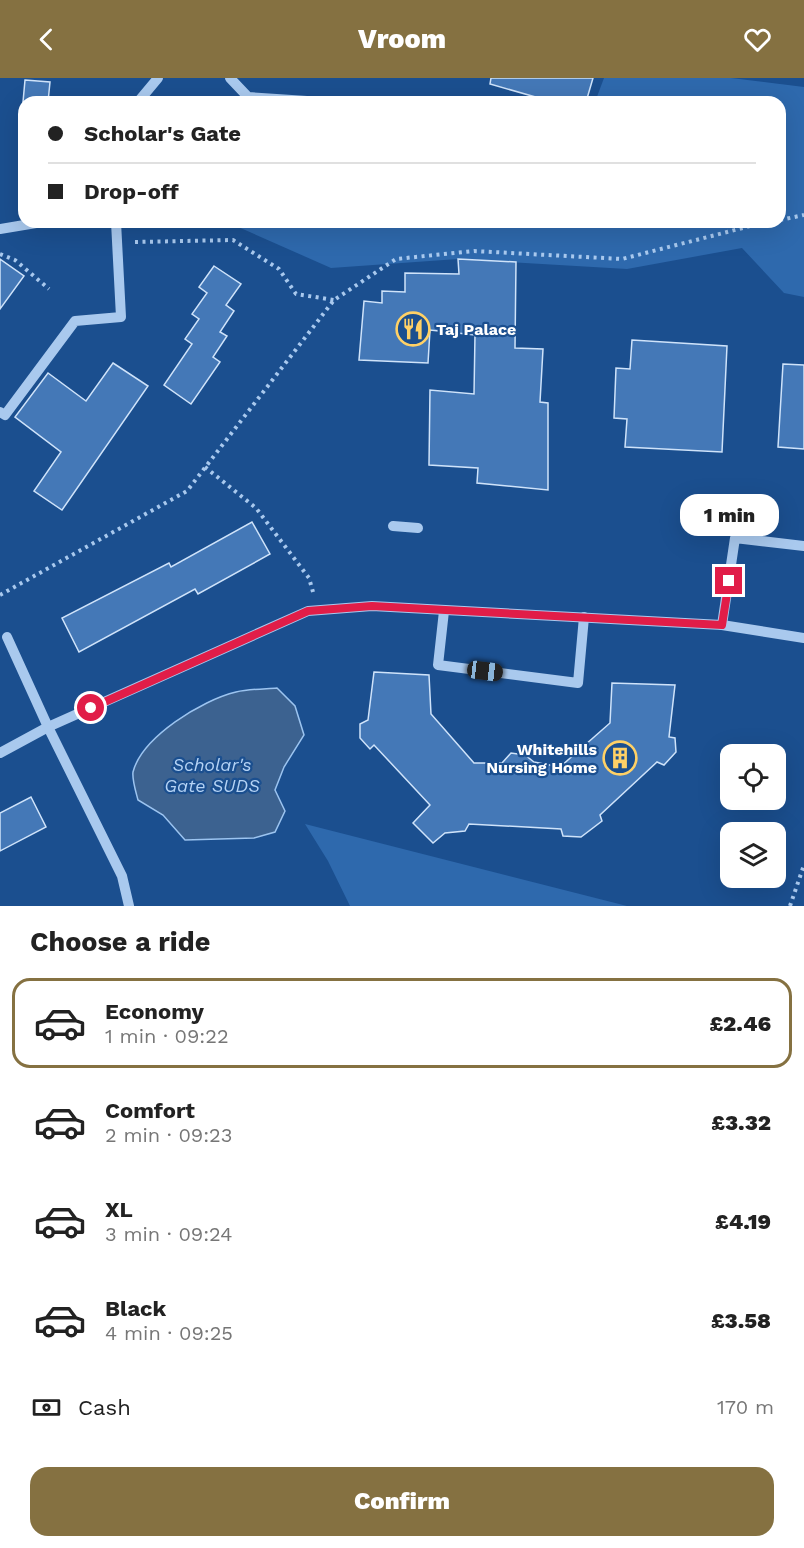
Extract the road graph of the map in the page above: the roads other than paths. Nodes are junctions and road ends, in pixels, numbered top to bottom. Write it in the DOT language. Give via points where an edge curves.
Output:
graph roads {
  1 [pos="158,78"];
  2 [pos="230,78"];
  3 [pos="143,96"];
  4 [pos="248,96"];
  5 [pos="18,226"];
  6 [pos="117,228"];
  7 [pos="0,229"];
  8 [pos="0,412"];
  9 [pos="393,525"];
  10 [pos="418,528"];
  11 [pos="804,546"];
  12 [pos="444,611"];
  13 [pos="584,617"];
  14 [pos="722,625"];
  15 [pos="7,637"];
  16 [pos="804,638"];
  17 [pos="48,727"];
  18 [pos="0,753"];
  19 [pos="129,906"];
  1 -- 3 [label="street"];
  2 -- 4 [label="street"];
  5 -- 7 [label="street"];
  6 -- 8 [label="street" via="120,317 75,321 5,415"];
  9 -- 10 [label="street"];
  11 -- 14 [label="street" via="735,537"];
  12 -- 13 [label="street"];
  12 -- 13 [label="street" via="438,665 578,682"];
  12 -- 17 [label="street" via="372,606 308,611"];
  13 -- 14 [label="street"];
  14 -- 16 [label="street"];
  15 -- 17 [label="street"];
  17 -- 18 [label="street"];
  17 -- 19 [label="street" via="122,876"];
}
